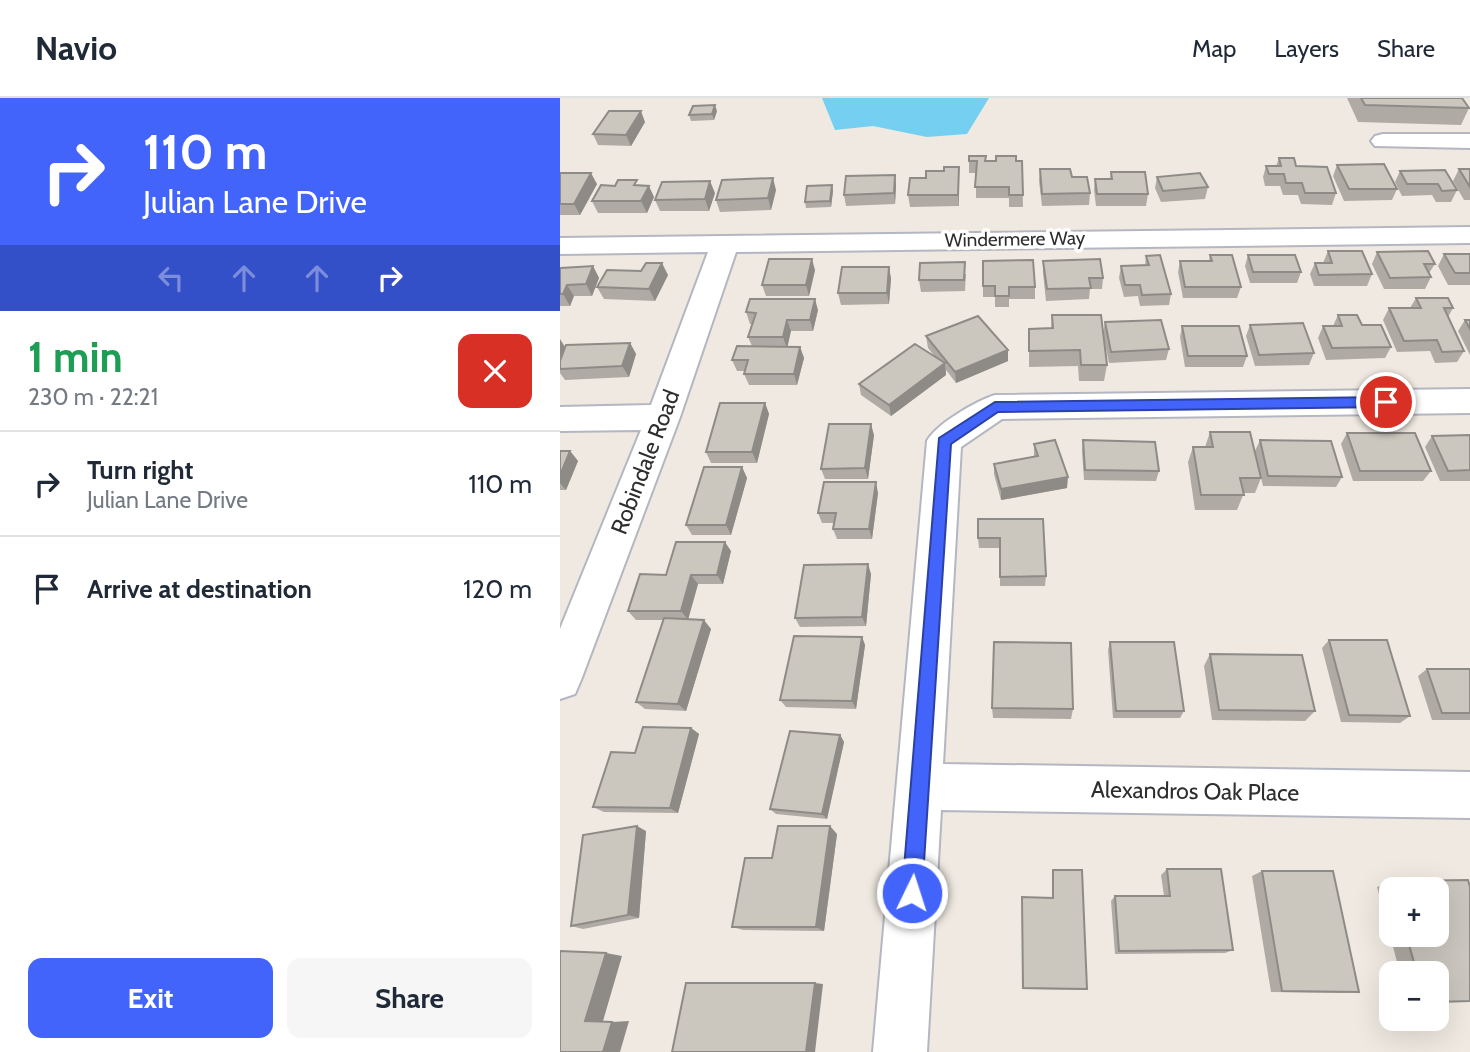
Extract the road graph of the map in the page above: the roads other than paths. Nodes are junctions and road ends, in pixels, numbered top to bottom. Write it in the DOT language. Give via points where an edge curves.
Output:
graph roads {
  1 [pos="1383,141"];
  2 [pos="1470,141"];
  3 [pos="1470,235"];
  4 [pos="726,242"];
  5 [pos="560,247"];
  6 [pos="1470,401"];
  7 [pos="663,417"];
  8 [pos="560,419"];
  9 [pos="560,680"];
  10 [pos="920,787"];
  11 [pos="1470,795"];
  12 [pos="900,1052"];
  1 -- 2 [label="street"];
  3 -- 4 [label="street, Windermere Way"];
  4 -- 5 [label="street, Windermere Way"];
  4 -- 7 [label="street, Robindale Road"];
  6 -- 10 [label="street" via="995,407 944,441"];
  7 -- 8 [label="street"];
  7 -- 9 [label="street, Robindale Road"];
  10 -- 11 [label="street, Alexandros Oak Place"];
  10 -- 12 [label="street"];
}
